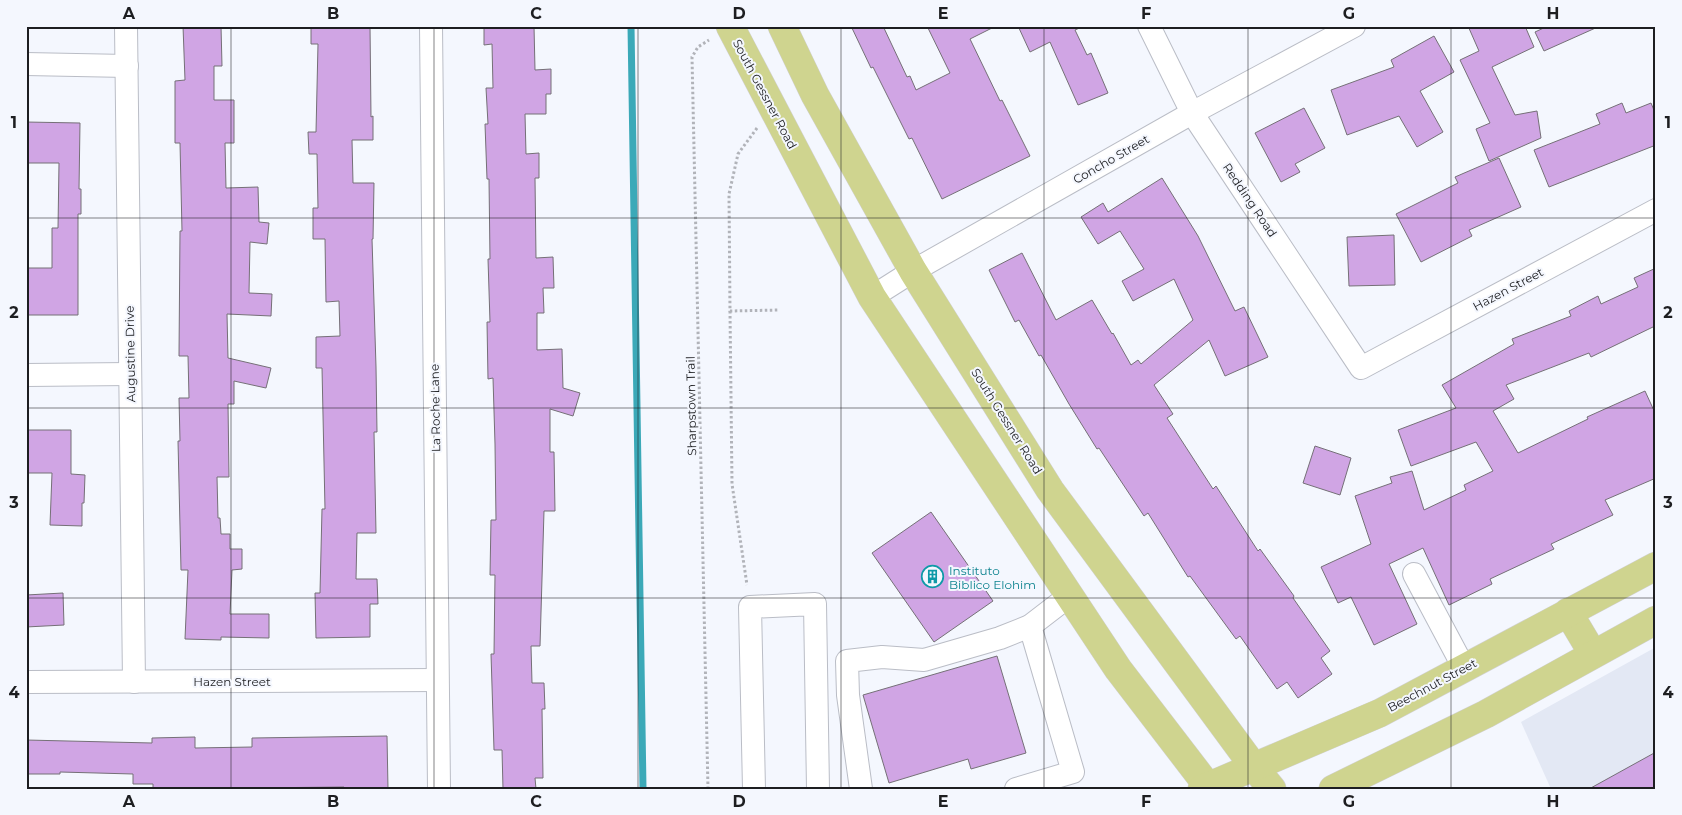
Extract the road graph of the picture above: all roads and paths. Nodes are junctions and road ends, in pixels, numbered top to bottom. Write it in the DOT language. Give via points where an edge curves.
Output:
graph roads {
  1 [pos="126,26"];
  2 [pos="431,26"];
  3 [pos="782,26"];
  4 [pos="1148,26"];
  5 [pos="1354,26"];
  6 [pos="723,32"];
  7 [pos="26,64"];
  8 [pos="127,66"];
  9 [pos="774,113"];
  10 [pos="1192,113"];
  11 [pos="1656,210"];
  12 [pos="913,271"];
  13 [pos="872,297"];
  14 [pos="779,310"];
  15 [pos="730,311"];
  16 [pos="1361,368"];
  17 [pos="130,374"];
  18 [pos="26,375"];
  19 [pos="1656,566"];
  20 [pos="1414,574"];
  21 [pos="1069,596"];
  22 [pos="750,607"];
  23 [pos="1568,612"];
  24 [pos="1656,620"];
  25 [pos="1030,626"];
  26 [pos="1593,654"];
  27 [pos="1464,668"];
  28 [pos="437,680"];
  29 [pos="26,682"];
  30 [pos="134,682"];
  31 [pos="1254,767"];
  32 [pos="1206,788"];
  33 [pos="439,789"];
  34 [pos="708,789"];
  35 [pos="754,789"];
  36 [pos="818,789"];
  37 [pos="861,789"];
  38 [pos="1016,789"];
  39 [pos="1272,789"];
  40 [pos="1333,789"];
  1 -- 8 [label="street, Augustine Drive"];
  2 -- 28 [label="street, La Roche Lane"];
  3 -- 12 [label="main road, South Gessner Road" via="815,95"];
  4 -- 10 [label="street, Redding Road"];
  5 -- 10 [label="street, Concho Street"];
  6 -- 9 [label="main road, South Gessner Road"];
  6 -- 34 [label="path, Sharpstown Trail" via="698,47 692,57"];
  7 -- 8 [label="street"];
  8 -- 17 [label="street, Augustine Drive"];
  9 -- 13 [label="main road, South Gessner Road"];
  9 -- 15 [label="path" via="755,130 738,154 734,170 729,194"];
  10 -- 12 [label="street, Concho Street"];
  10 -- 16 [label="street, Redding Road"];
  11 -- 16 [label="street, Hazen Street"];
  12 -- 13 [label="street, Concho Street"];
  12 -- 31 [label="main road, South Gessner Road" via="1050,490"];
  13 -- 21 [label="main road, South Gessner Road"];
  14 -- 15 [label="path"];
  15 -- 22 [label="path" via="732,484"];
  17 -- 18 [label="street"];
  17 -- 30 [label="street, Augustine Drive"];
  19 -- 23 [label="main road, Beechnut Street"];
  20 -- 27 [label="street"];
  21 -- 25 [label="street"];
  21 -- 32 [label="main road, South Gessner Road" via="1118,669"];
  22 -- 35 [label="street"];
  22 -- 36 [label="street" via="815,604"];
  23 -- 26 [label="main road"];
  23 -- 27 [label="main road, Beechnut Street"];
  24 -- 26 [label="main road"];
  25 -- 37 [label="street" via="924,660 882,657 847,661 848,695"];
  25 -- 38 [label="street" via="1072,772"];
  26 -- 40 [label="main road" via="1486,714"];
  27 -- 31 [label="main road, Beechnut Street" via="1380,713"];
  28 -- 30 [label="street, Hazen Street"];
  28 -- 33 [label="street, La Roche Lane"];
  29 -- 30 [label="street, Hazen Street"];
  31 -- 32 [label="main road, Beechnut Street"];
  31 -- 39 [label="main road, South Gessner Road"];
}
